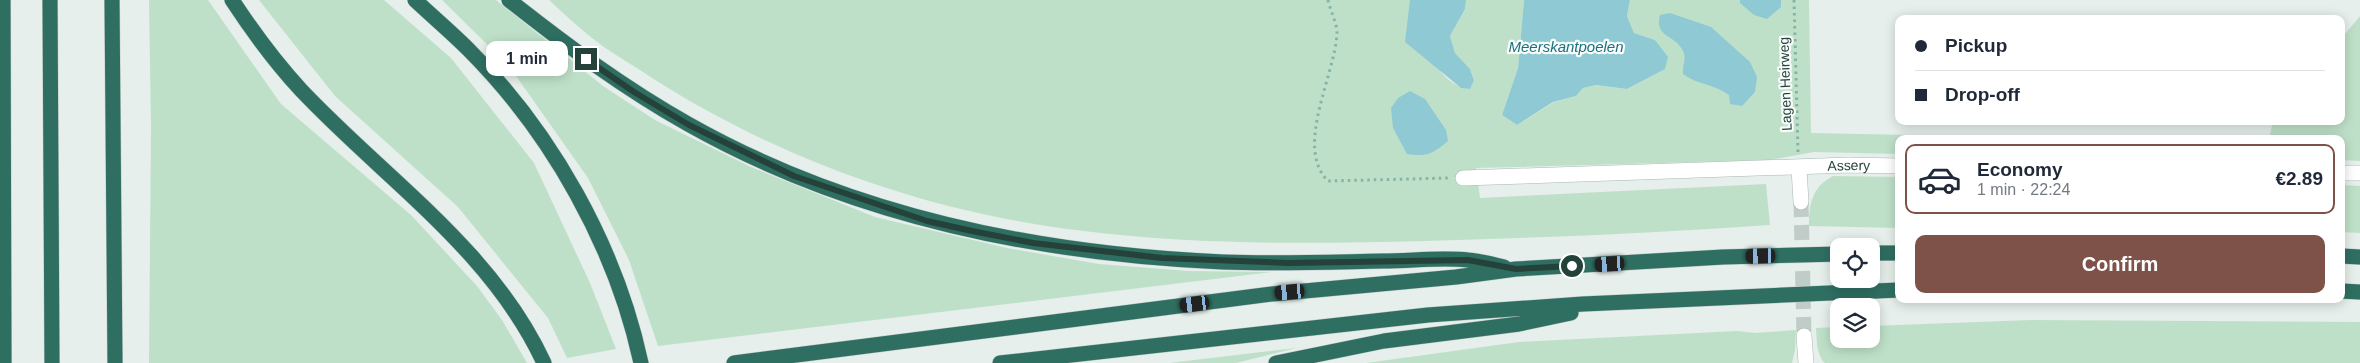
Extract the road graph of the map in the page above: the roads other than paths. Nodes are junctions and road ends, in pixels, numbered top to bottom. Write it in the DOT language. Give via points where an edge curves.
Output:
graph roads {
  1 [pos="3,0"];
  2 [pos="50,0"];
  3 [pos="112,0"];
  4 [pos="232,0"];
  5 [pos="415,0"];
  6 [pos="509,0"];
  7 [pos="1895,166"];
  8 [pos="1799,168"];
  9 [pos="2345,173"];
  10 [pos="2360,173"];
  11 [pos="1462,178"];
  12 [pos="1801,202"];
  13 [pos="1895,252"];
  14 [pos="1880,253"];
  15 [pos="1830,254"];
  16 [pos="2345,256"];
  17 [pos="2360,257"];
  18 [pos="1516,269"];
  19 [pos="1895,290"];
  20 [pos="2345,292"];
  21 [pos="2360,292"];
  22 [pos="1614,303"];
  23 [pos="0,313"];
  24 [pos="4,330"];
  25 [pos="1804,336"];
  26 [pos="4,363"];
  27 [pos="52,363"];
  28 [pos="115,363"];
  29 [pos="544,363"];
  30 [pos="641,363"];
  31 [pos="734,363"];
  32 [pos="1000,363"];
  33 [pos="1276,363"];
  34 [pos="1806,363"];
  1 -- 24 [label="highway"];
  2 -- 27 [label="highway"];
  3 -- 28 [label="highway"];
  4 -- 29 [label="highway" via="272,57 302,91 473,257 518,315"];
  5 -- 30 [label="highway" via="468,49 518,107 554,157 585,211 613,271"];
  6 -- 18 [label="highway" via="602,70 689,125 794,176 927,221 1033,243 1162,258 1288,263 1468,260"];
  7 -- 8 [label="street, Assery"];
  8 -- 11 [label="street, Assery"];
  8 -- 12 [label="street"];
  9 -- 10 [label="street"];
  13 -- 14 [label="highway"];
  15 -- 18 [label="highway"];
  16 -- 17 [label="highway"];
  18 -- 31 [label="highway" via="1272,294"];
  19 -- 22 [label="highway"];
  20 -- 21 [label="highway"];
  22 -- 32 [label="highway" via="1428,315"];
  22 -- 33 [label="highway" via="1519,324 1384,341"];
  23 -- 24 [label="highway"];
  24 -- 26 [label="highway"];
  25 -- 34 [label="street"];
}
